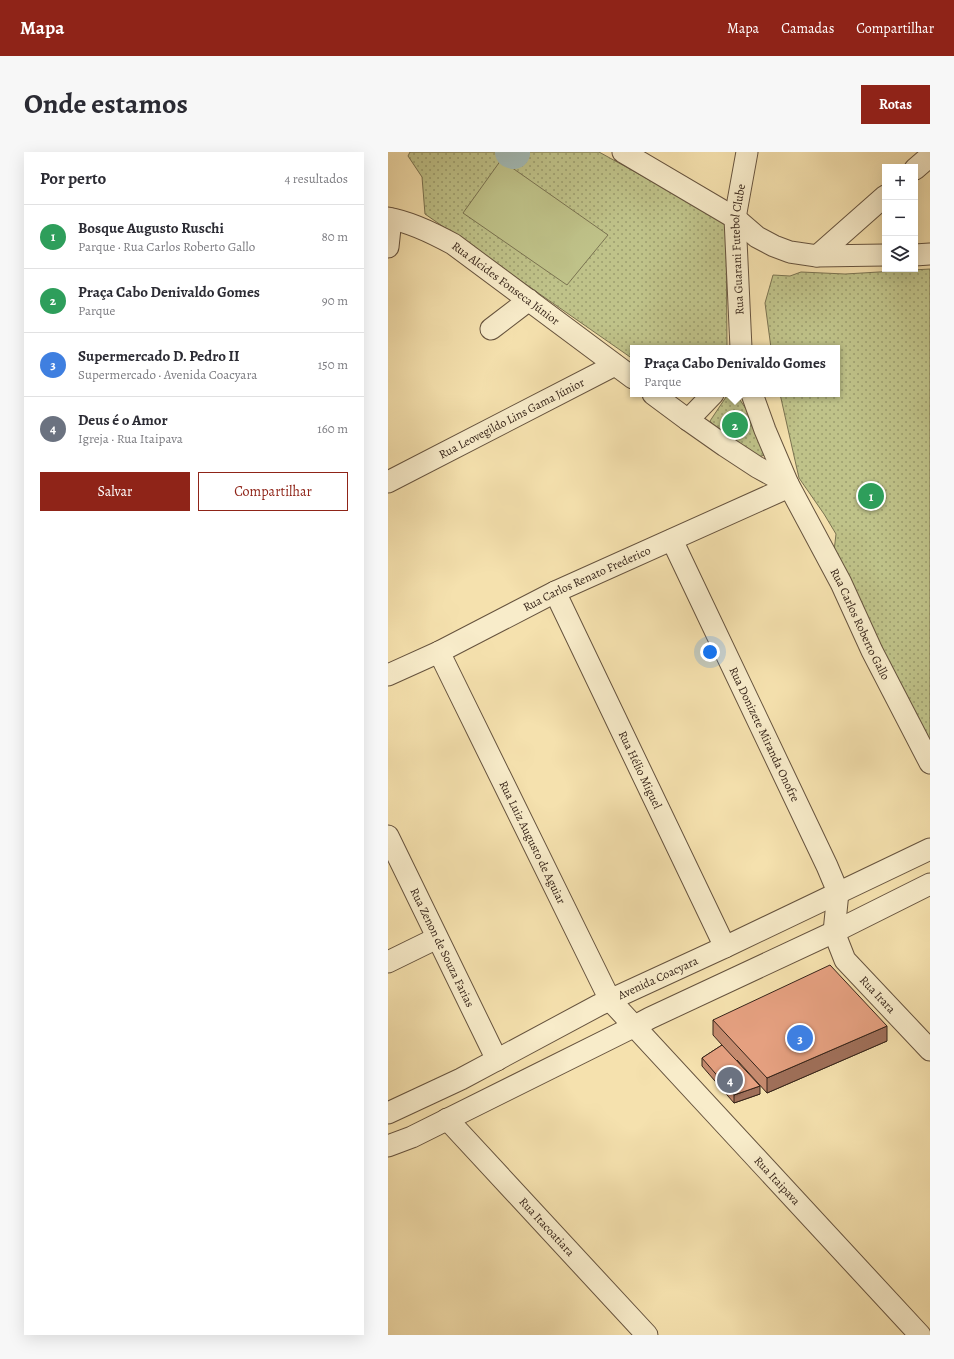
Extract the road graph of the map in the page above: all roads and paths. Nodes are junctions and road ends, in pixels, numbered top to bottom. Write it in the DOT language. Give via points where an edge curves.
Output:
graph roads {
  1 [pos="623,152"];
  2 [pos="747,152"];
  3 [pos="930,156"];
  4 [pos="918,166"];
  5 [pos="882,199"];
  6 [pos="390,218"];
  7 [pos="736,218"];
  8 [pos="388,247"];
  9 [pos="930,254"];
  10 [pos="882,255"];
  11 [pos="918,255"];
  12 [pos="818,256"];
  13 [pos="530,300"];
  14 [pos="491,329"];
  15 [pos="741,345"];
  16 [pos="615,364"];
  17 [pos="630,376"];
  18 [pos="657,397"];
  19 [pos="710,397"];
  20 [pos="753,397"];
  21 [pos="688,420"];
  22 [pos="388,482"];
  23 [pos="788,485"];
  24 [pos="672,540"];
  25 [pos="555,592"];
  26 [pos="440,652"];
  27 [pos="388,675"];
  28 [pos="930,763"];
  29 [pos="388,836"];
  30 [pos="930,848"];
  31 [pos="930,884"];
  32 [pos="838,892"];
  33 [pos="834,932"];
  34 [pos="437,938"];
  35 [pos="725,947"];
  36 [pos="388,962"];
  37 [pos="610,1000"];
  38 [pos="635,1026"];
  39 [pos="930,1050"];
  40 [pos="497,1060"];
  41 [pos="388,1114"];
  42 [pos="447,1119"];
  43 [pos="388,1146"];
  44 [pos="647,1335"];
  45 [pos="920,1335"];
  1 -- 7 [label="street"];
  2 -- 7 [label="street, Rua Guarani Futebol Clube"];
  3 -- 4 [label="street"];
  5 -- 12 [label="street"];
  6 -- 8 [label="street"];
  6 -- 13 [label="street, Rua Alcides Fonseca Júnior" via="434,233 453,244"];
  7 -- 12 [label="street" via="757,237 774,246 790,252"];
  7 -- 15 [label="street, Rua Guarani Futebol Clube"];
  9 -- 11 [label="street"];
  10 -- 12 [label="street"];
  13 -- 14 [label="street"];
  13 -- 16 [label="street, Rua Alcides Fonseca Júnior"];
  16 -- 17 [label="street"];
  16 -- 22 [label="street, Rua Leovegildo Lins Gama Júnior"];
  18 -- 21 [label="street"];
  19 -- 21 [label="street"];
  20 -- 23 [label="street"];
  21 -- 23 [label="street"];
  23 -- 24 [label="street, Rua Carlos Renato Frederico"];
  23 -- 28 [label="street, Rua Carlos Roberto Gallo" via="841,583 872,651"];
  24 -- 25 [label="street, Rua Carlos Renato Frederico"];
  24 -- 32 [label="street, Rua Donizete Miranda Onofre"];
  25 -- 26 [label="street, Rua Carlos Renato Frederico"];
  25 -- 35 [label="street, Rua Hélio Miguel"];
  26 -- 27 [label="street, Rua Carlos Renato Frederico"];
  26 -- 37 [label="street, Rua Luiz Augusto de Aguiar"];
  29 -- 34 [label="street, Rua Zenon de Souza Farias"];
  30 -- 32 [label="street, Avenida Coacyara"];
  31 -- 33 [label="street"];
  32 -- 33 [label="street, Rua Donizete Miranda Onofre"];
  32 -- 35 [label="street, Avenida Coacyara"];
  33 -- 38 [label="street"];
  33 -- 39 [label="street, Rua Irara" via="845,960"];
  34 -- 36 [label="street"];
  34 -- 40 [label="street, Rua Zenon de Souza Farias"];
  35 -- 37 [label="street, Avenida Coacyara"];
  37 -- 38 [label="street, Rua Luiz Augusto de Aguiar"];
  37 -- 40 [label="street, Avenida Coacyara"];
  38 -- 42 [label="street"];
  38 -- 45 [label="street, Rua Itaipava"];
  40 -- 41 [label="street, Avenida Coacyara"];
  42 -- 43 [label="street"];
  42 -- 44 [label="street, Rua Itacoatiara"];
}
